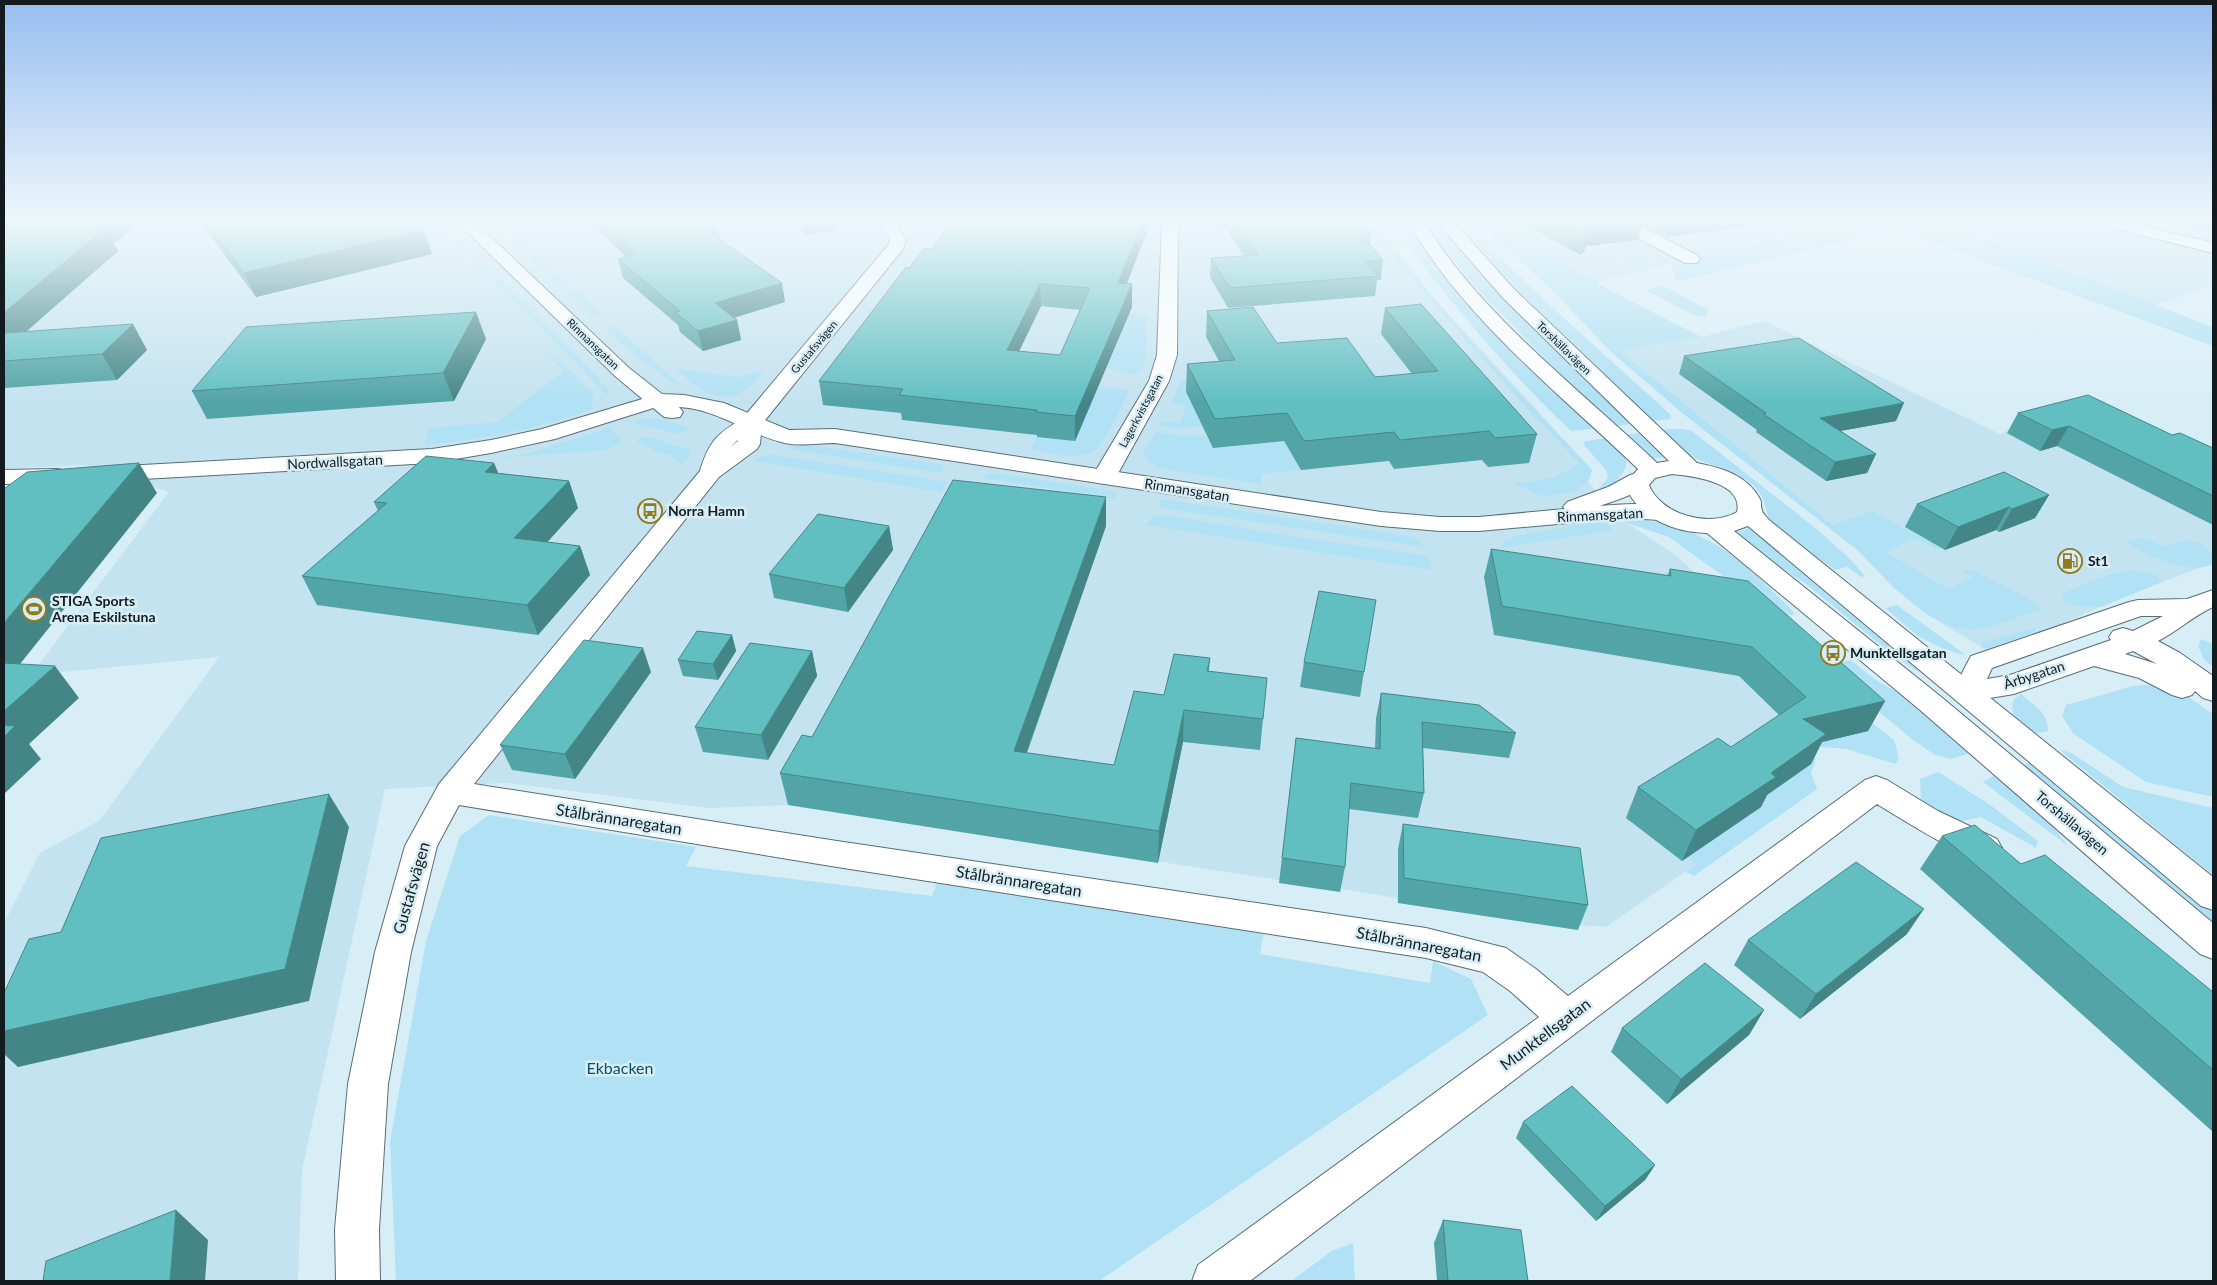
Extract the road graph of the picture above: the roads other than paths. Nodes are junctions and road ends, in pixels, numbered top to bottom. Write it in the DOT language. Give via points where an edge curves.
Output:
graph roads {
  1 [pos="528,282"];
  2 [pos="866,282"];
  3 [pos="1169,282"];
  4 [pos="1461,282"];
  5 [pos="1498,282"];
  6 [pos="659,400"];
  7 [pos="750,423"];
  8 [pos="1689,468"];
  9 [pos="1645,475"];
  10 [pos="4,477"];
  11 [pos="48,477"];
  12 [pos="1104,478"];
  13 [pos="19,498"];
  14 [pos="1750,512"];
  15 [pos="1661,513"];
  16 [pos="1540,519"];
  17 [pos="1713,526"];
  18 [pos="2202,602"];
  19 [pos="2086,626"];
  20 [pos="2135,641"];
  21 [pos="2092,656"];
  22 [pos="2213,691"];
  23 [pos="1964,692"];
  24 [pos="1930,703"];
  25 [pos="2213,707"];
  26 [pos="450,792"];
  27 [pos="2012,861"];
  28 [pos="2213,896"];
  29 [pos="2213,944"];
  30 [pos="1567,1018"];
  31 [pos="358,1281"];
  32 [pos="1214,1281"];
  1 -- 6 [label="street, Rinmansgatan" via="642,390"];
  2 -- 7 [label="street, Gustafsvägen"];
  3 -- 12 [label="street, Lagerkvistsgatan" via="1167,355 1159,381"];
  4 -- 9 [label="street"];
  5 -- 8 [label="street, Torshällavägen"];
  6 -- 7 [label="street, Rinmansgatan" via="673,412 701,421"];
  6 -- 11 [label="street, Nordwallsgatan" via="550,435 465,452"];
  7 -- 12 [label="street, Rinmansgatan" via="786,437 835,436"];
  7 -- 26 [label="street, Gustafsvägen" via="749,444 711,472"];
  8 -- 9 [label="street" via="1672,467"];
  8 -- 14 [label="street" via="1732,483 1745,495"];
  9 -- 15 [label="street" via="1637,485 1640,497"];
  9 -- 16 [label="street, Rinmansgatan" via="1616,492"];
  10 -- 11 [label="street, Nordwallsgatan"];
  11 -- 13 [label="street"];
  12 -- 16 [label="street, Rinmansgatan" via="1382,519 1479,524"];
  14 -- 17 [label="street" via="1735,523"];
  14 -- 23 [label="street" via="1760,525"];
  15 -- 16 [label="street, Rinmansgatan" via="1634,511"];
  15 -- 17 [label="street" via="1681,521"];
  17 -- 24 [label="street, Torshällavägen"];
  18 -- 19 [label="street, Årbygatan" via="2138,608"];
  18 -- 20 [label="street, Årbygatan" via="2168,625"];
  19 -- 20 [label="street"];
  19 -- 21 [label="street, Årbygatan" via="1982,662 1966,692 2014,684"];
  20 -- 21 [label="street, Årbygatan"];
  20 -- 22 [label="street" via="2186,668"];
  21 -- 25 [label="street" via="2161,675"];
  23 -- 24 [label="street"];
  23 -- 28 [label="street"];
  24 -- 29 [label="street, Torshällavägen"];
  26 -- 30 [label="street, Stålbrännaregatan" via="1426,943 1493,959"];
  26 -- 31 [label="street, Gustafsvägen" via="421,846 392,952 368,1084 357,1229"];
  27 -- 30 [label="street, Munktellsgatan" via="1927,820 1876,788"];
  30 -- 32 [label="street, Munktellsgatan"];
}
